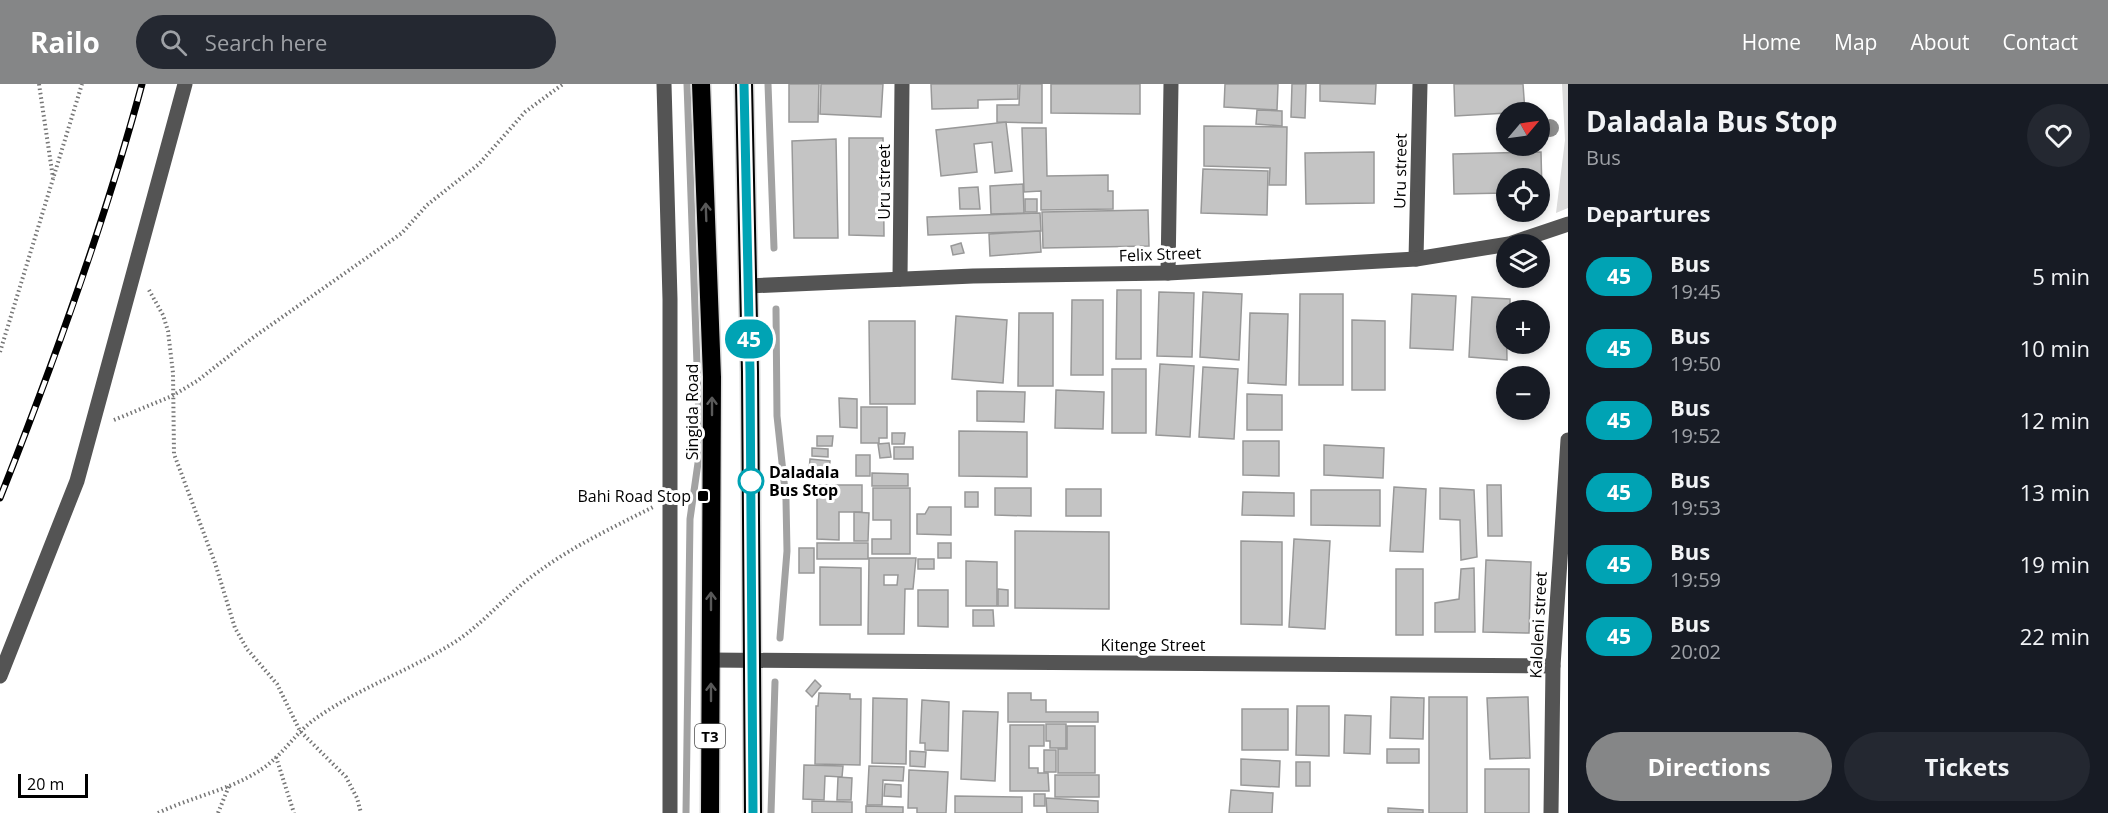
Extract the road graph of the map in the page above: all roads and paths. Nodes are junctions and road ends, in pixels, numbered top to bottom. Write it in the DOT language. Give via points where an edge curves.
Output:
graph roads {
  1 [pos="39,84"];
  2 [pos="82,84"];
  3 [pos="185,84"];
  4 [pos="563,84"];
  5 [pos="664,84"];
  6 [pos="701,84"];
  7 [pos="744,84"];
  8 [pos="902,84"];
  9 [pos="1171,84"];
  10 [pos="1420,84"];
  11 [pos="54,181"];
  12 [pos="1568,224"];
  13 [pos="1416,259"];
  14 [pos="136,269"];
  15 [pos="1168,273"];
  16 [pos="900,279"];
  17 [pos="748,286"];
  18 [pos="0,352"];
  19 [pos="172,396"];
  20 [pos="89,438"];
  21 [pos="1568,440"];
  22 [pos="670,498"];
  23 [pos="711,660"];
  24 [pos="752,660"];
  25 [pos="1553,666"];
  26 [pos="0,676"];
  27 [pos="300,731"];
  28 [pos="276,757"];
  29 [pos="230,785"];
  30 [pos="158,813"];
  31 [pos="218,813"];
  32 [pos="294,813"];
  33 [pos="361,813"];
  34 [pos="670,813"];
  35 [pos="710,813"];
  36 [pos="753,813"];
  37 [pos="1551,813"];
  1 -- 11 [label="path"];
  2 -- 11 [label="path"];
  3 -- 14 [label="street"];
  4 -- 19 [label="path" via="525,112 479,164 428,205 402,233"];
  5 -- 22 [label="street"];
  23 -- 6 [label="highway, Singida Road / T3, one-way" via="712,377"];
  7 -- 17 [label="highway"];
  8 -- 16 [label="street, Uru street"];
  9 -- 15 [label="street"];
  10 -- 13 [label="street, Uru street"];
  11 -- 18 [label="path"];
  12 -- 13 [label="street, Felix Street" via="1509,244"];
  13 -- 15 [label="street, Felix Street"];
  14 -- 19 [label="path" via="168,331"];
  14 -- 20 [label="street"];
  15 -- 16 [label="street, Felix Street"];
  16 -- 17 [label="street, Felix Street"];
  17 -- 24 [label="highway"];
  19 -- 20 [label="path" via="117,418"];
  19 -- 27 [label="path" via="174,454 231,618 247,649 278,684"];
  20 -- 26 [label="street" via="77,481"];
  21 -- 25 [label="street, Kaloleni street"];
  22 -- 27 [label="path" via="538,571 456,641 366,688"];
  22 -- 34 [label="street"];
  23 -- 24 [label="street, Kitenge Street"];
  35 -- 23 [label="highway, Singida Road / T3, one-way"];
  24 -- 25 [label="street, Kitenge Street"];
  24 -- 36 [label="highway"];
  25 -- 37 [label="street, Kaloleni street"];
  27 -- 28 [label="path"];
  27 -- 33 [label="path" via="346,777"];
  28 -- 29 [label="path" via="263,769"];
  28 -- 32 [label="path"];
  29 -- 30 [label="path"];
  29 -- 31 [label="path"];
}
